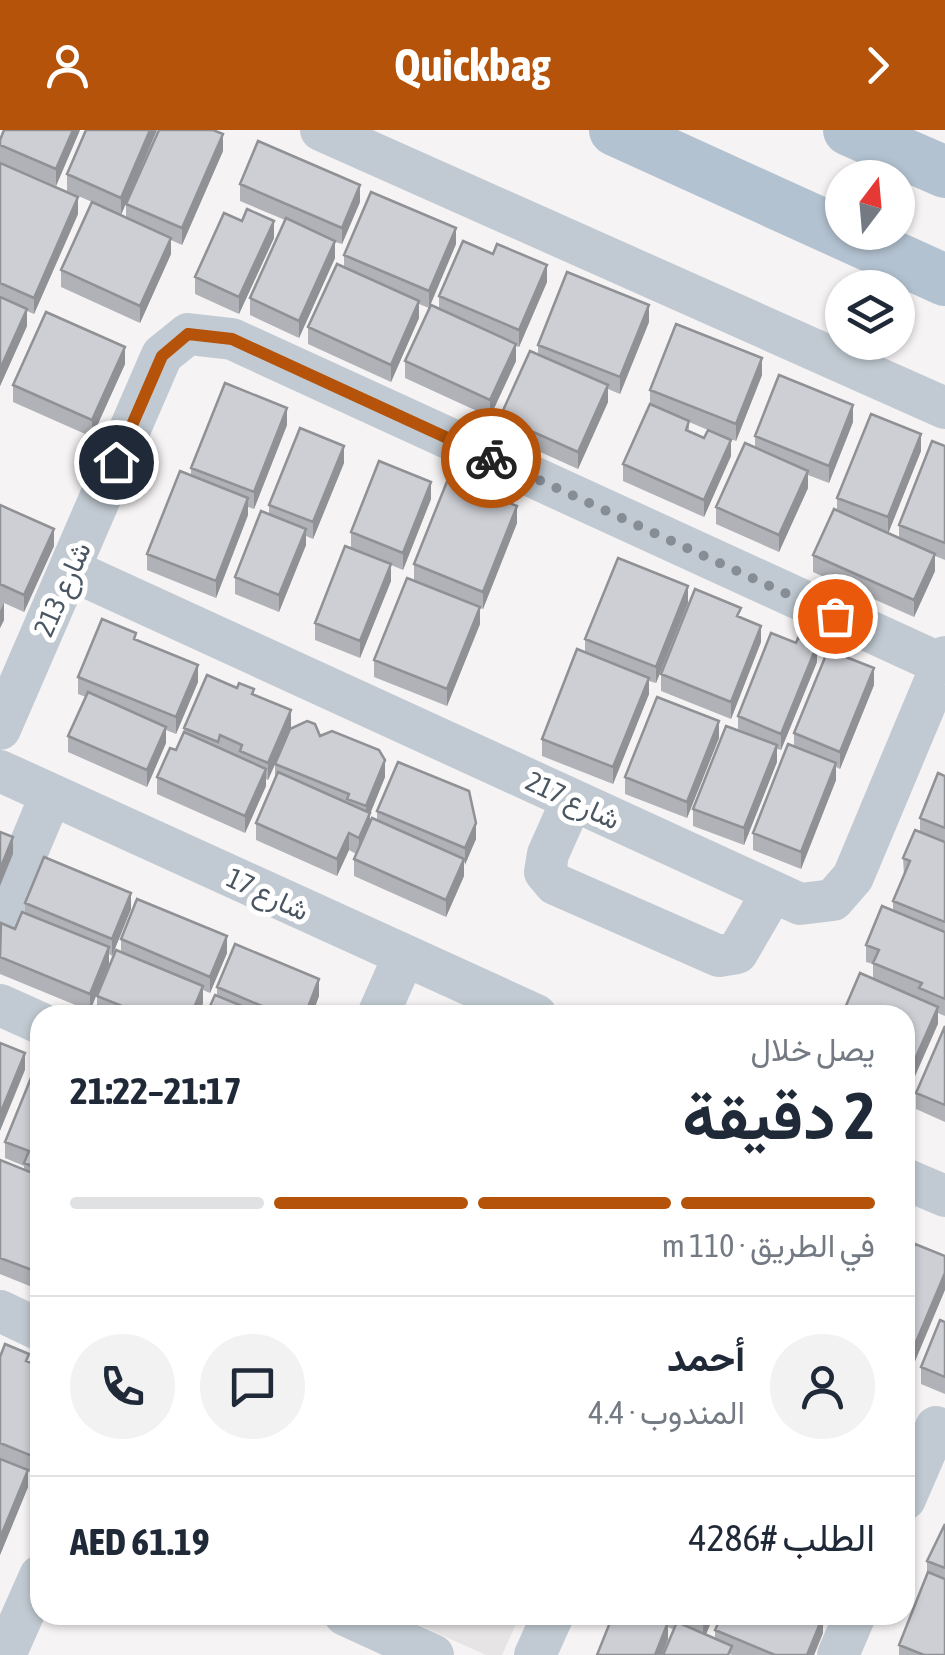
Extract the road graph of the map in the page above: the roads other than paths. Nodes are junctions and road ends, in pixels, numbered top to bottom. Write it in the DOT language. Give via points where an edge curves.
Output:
graph roads {
  1 [pos="321,130"];
  2 [pos="615,130"];
  3 [pos="849,130"];
  4 [pos="945,172"];
  5 [pos="945,280"];
  6 [pos="945,408"];
  7 [pos="70,570"];
  8 [pos="943,661"];
  9 [pos="0,729"];
  10 [pos="0,771"];
  11 [pos="51,795"];
  12 [pos="572,800"];
  13 [pos="772,893"];
  14 [pos="0,916"];
  15 [pos="404,956"];
  16 [pos="0,1005"];
  17 [pos="382,1005"];
  18 [pos="514,1005"];
  19 [pos="30,1018"];
  20 [pos="915,1183"];
  21 [pos="945,1196"];
  22 [pos="0,1311"];
  23 [pos="30,1325"];
  24 [pos="929,1423"];
  25 [pos="915,1467"];
  26 [pos="30,1593"];
  27 [pos="367,1625"];
  28 [pos="548,1625"];
  29 [pos="851,1625"];
  30 [pos="8,1629"];
  31 [pos="433,1655"];
  32 [pos="534,1655"];
  33 [pos="838,1655"];
  1 -- 6 [label="street"];
  2 -- 5 [label="main road"];
  3 -- 4 [label="main road"];
  7 -- 8 [label="street, شارع 213" via="162,356 188,334 232,339"];
  7 -- 9 [label="street, شارع 213"];
  7 -- 12 [label="street, شارع 217"];
  8 -- 13 [label="street, شارع 217" via="853,878 833,900 800,904"];
  10 -- 11 [label="street, شارع 17"];
  11 -- 14 [label="street"];
  11 -- 15 [label="street, شارع 17"];
  12 -- 13 [label="street, شارع 217"];
  12 -- 13 [label="street" via="548,854 545,872 554,884 719,956 738,953"];
  15 -- 17 [label="street"];
  15 -- 18 [label="street, شارع 17"];
  16 -- 19 [label="street"];
  20 -- 21 [label="street"];
  22 -- 23 [label="street"];
  24 -- 25 [label="street"];
  26 -- 30 [label="street"];
  27 -- 31 [label="street"];
  28 -- 32 [label="street"];
  29 -- 33 [label="street"];
}
